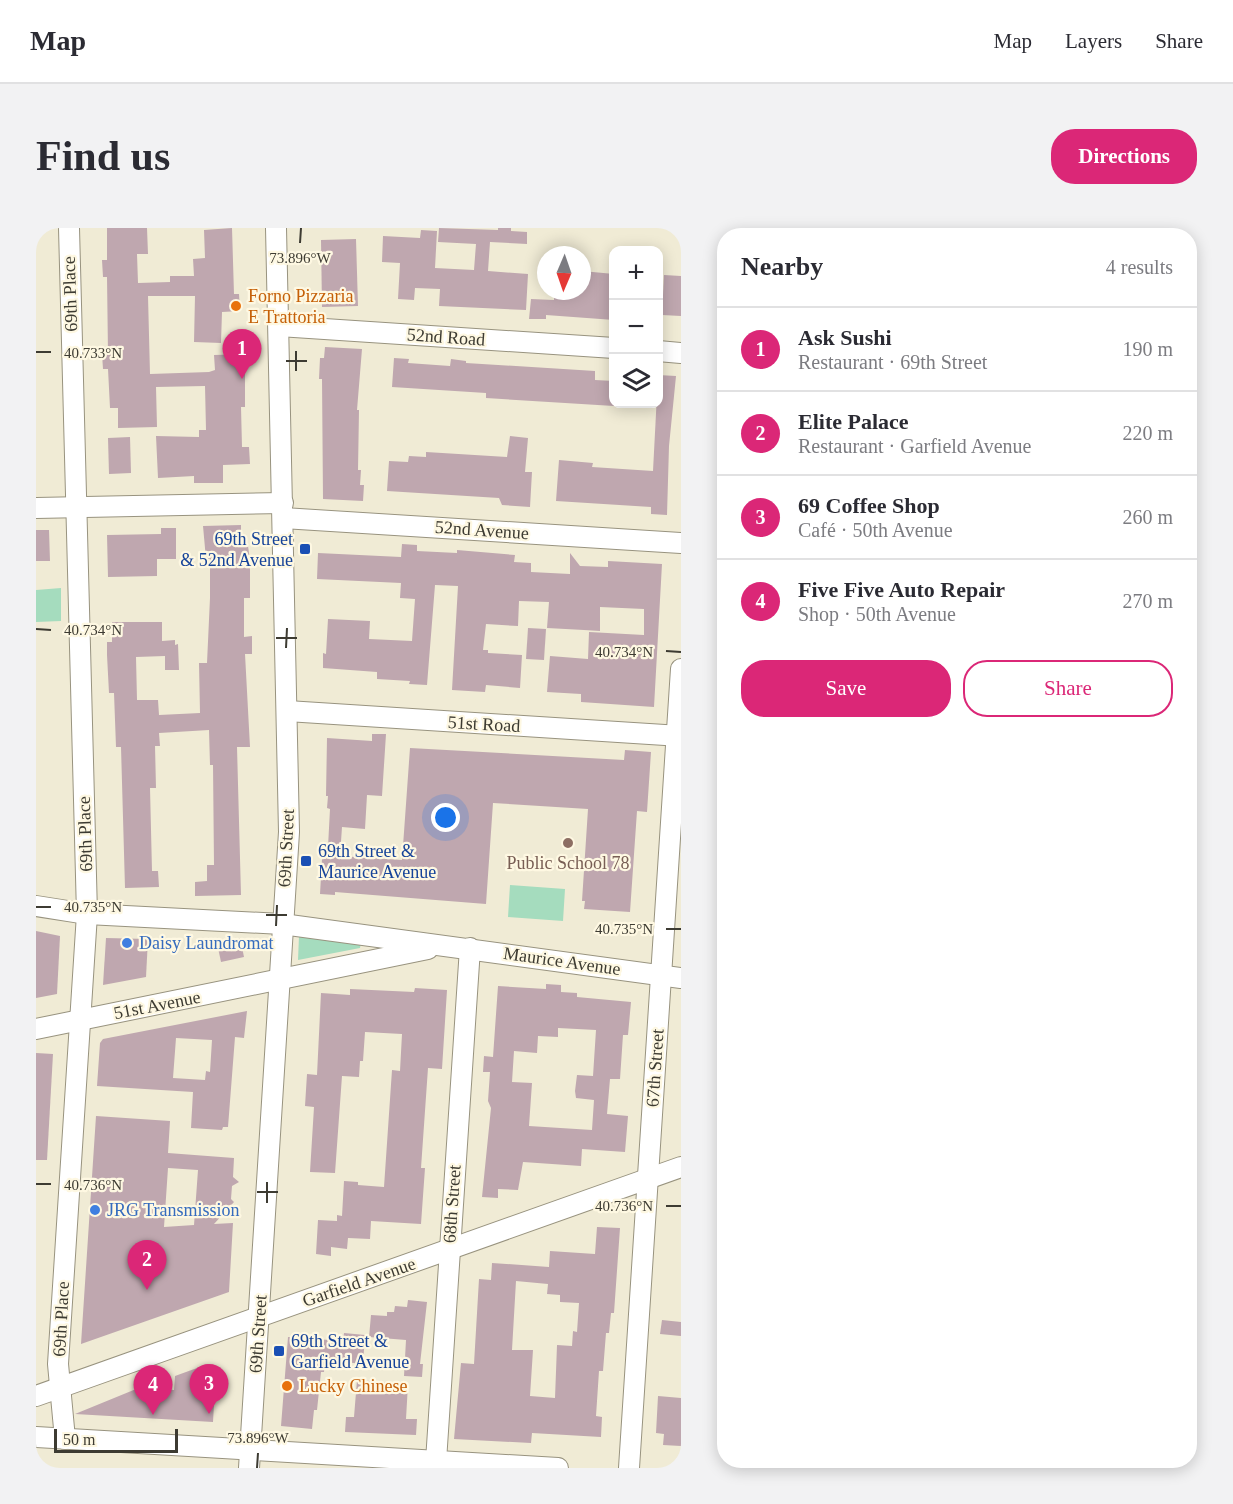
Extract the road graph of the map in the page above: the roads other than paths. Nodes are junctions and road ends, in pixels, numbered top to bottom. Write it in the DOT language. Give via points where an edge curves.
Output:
graph roads {
  1 [pos="69,228"];
  2 [pos="276,228"];
  3 [pos="279,326"];
  4 [pos="609,348"];
  5 [pos="663,351"];
  6 [pos="681,353"];
  7 [pos="76,507"];
  8 [pos="36,508"];
  9 [pos="283,510"];
  10 [pos="681,543"];
  11 [pos="681,669"];
  12 [pos="287,711"];
  13 [pos="679,736"];
  14 [pos="36,906"];
  15 [pos="87,914"];
  16 [pos="282,924"];
  17 [pos="443,946"];
  18 [pos="470,948"];
  19 [pos="661,976"];
  20 [pos="681,978"];
  21 [pos="278,981"];
  22 [pos="82,1020"];
  23 [pos="36,1029"];
  24 [pos="681,1167"];
  25 [pos="648,1178"];
  26 [pos="449,1250"];
  27 [pos="259,1317"];
  28 [pos="60,1388"];
  29 [pos="36,1396"];
  30 [pos="36,1437"];
  31 [pos="65,1439"];
  32 [pos="250,1448"];
  33 [pos="436,1461"];
  34 [pos="249,1468"];
  35 [pos="558,1468"];
  36 [pos="629,1468"];
  1 -- 7 [label="street, 69th Place"];
  2 -- 3 [label="street, 69th Street"];
  3 -- 4 [label="street, 52nd Road"];
  3 -- 9 [label="street, 69th Street"];
  5 -- 6 [label="street"];
  7 -- 8 [label="street, 52nd Avenue"];
  7 -- 9 [label="street, 52nd Avenue"];
  7 -- 15 [label="street, 69th Place"];
  9 -- 10 [label="street, 52nd Avenue"];
  9 -- 12 [label="street, 69th Street"];
  11 -- 13 [label="street, 67th Street"];
  12 -- 13 [label="street, 51st Road"];
  12 -- 16 [label="street, 69th Street" via="289,832"];
  13 -- 19 [label="street, 67th Street"];
  14 -- 15 [label="street, Maurice Avenue"];
  15 -- 16 [label="street, Maurice Avenue"];
  15 -- 22 [label="street, 69th Place"];
  16 -- 17 [label="street, Maurice Avenue"];
  16 -- 21 [label="street, 69th Street"];
  17 -- 18 [label="street, Maurice Avenue"];
  17 -- 21 [label="street, Maurice Avenue"];
  18 -- 19 [label="street, Maurice Avenue"];
  18 -- 26 [label="street, 68th Street"];
  19 -- 20 [label="street, Maurice Avenue"];
  19 -- 25 [label="street, 67th Street"];
  21 -- 22 [label="street, 51st Avenue"];
  21 -- 27 [label="street, 69th Street"];
  22 -- 23 [label="street, 51st Avenue"];
  22 -- 28 [label="street, 69th Place" via="58,1364"];
  24 -- 25 [label="street, Garfield Avenue"];
  25 -- 26 [label="street, Garfield Avenue"];
  25 -- 36 [label="street, 67th Street"];
  26 -- 27 [label="street, Garfield Avenue"];
  26 -- 33 [label="street, 68th Street"];
  27 -- 28 [label="street, Garfield Avenue"];
  27 -- 32 [label="street, 69th Street"];
  28 -- 29 [label="street, Garfield Avenue"];
  28 -- 31 [label="street, 69th Place"];
  30 -- 31 [label="street"];
  31 -- 32 [label="street"];
  32 -- 33 [label="street"];
  32 -- 34 [label="street, 69th Street"];
  33 -- 35 [label="street"];
}
